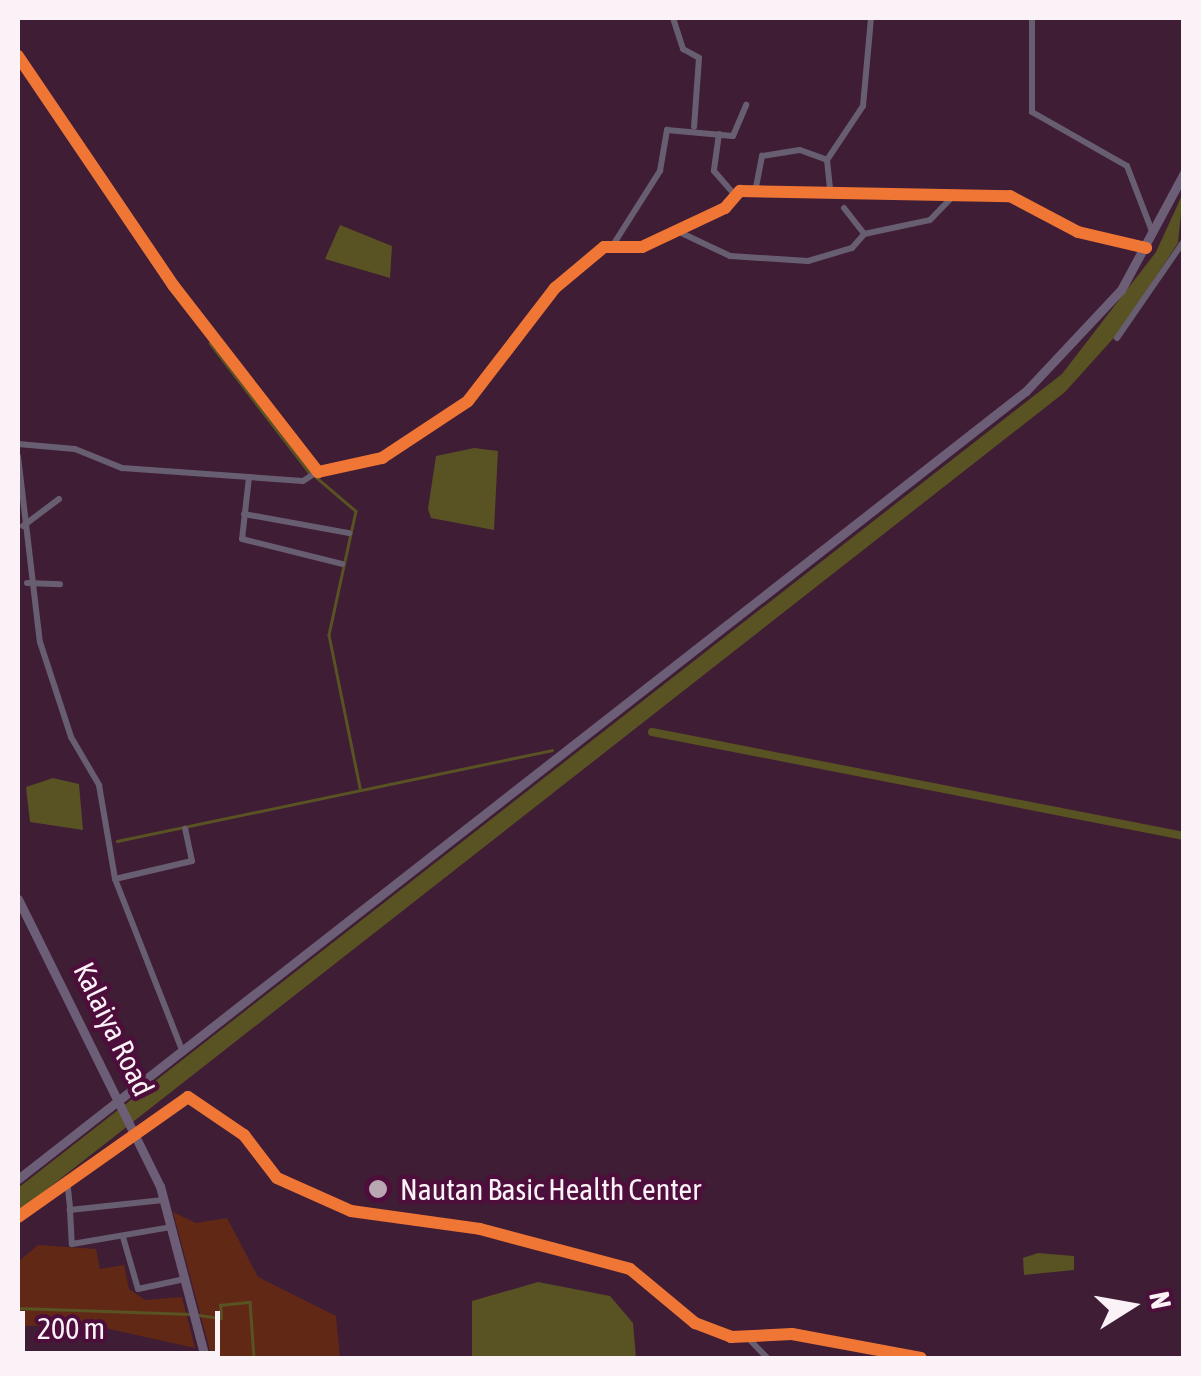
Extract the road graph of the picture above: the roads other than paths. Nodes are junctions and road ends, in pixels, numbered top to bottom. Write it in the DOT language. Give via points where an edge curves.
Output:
graph roads {
  1 [pos="673,18"];
  2 [pos="872,18"];
  3 [pos="1032,18"];
  4 [pos="18,56"];
  5 [pos="746,105"];
  6 [pos="694,127"];
  7 [pos="719,134"];
  8 [pos="826,160"];
  9 [pos="1184,173"];
  10 [pos="756,187"];
  11 [pos="830,190"];
  12 [pos="734,194"];
  13 [pos="954,195"];
  14 [pos="844,208"];
  15 [pos="675,230"];
  16 [pos="864,234"];
  17 [pos="1154,236"];
  18 [pos="1184,241"];
  19 [pos="613,244"];
  20 [pos="1146,248"];
  21 [pos="1180,251"];
  22 [pos="1117,338"];
  23 [pos="18,444"];
  24 [pos="18,456"];
  25 [pos="315,475"];
  26 [pos="249,477"];
  27 [pos="59,499"];
  28 [pos="244,514"];
  29 [pos="22,526"];
  30 [pos="349,534"];
  31 [pos="342,564"];
  32 [pos="23,578"];
  33 [pos="60,584"];
  34 [pos="186,829"];
  35 [pos="115,879"];
  36 [pos="18,899"];
  37 [pos="182,1051"];
  38 [pos="124,1104"];
  39 [pos="133,1128"];
  40 [pos="18,1179"];
  41 [pos="67,1180"];
  42 [pos="164,1200"];
  43 [pos="70,1210"];
  44 [pos="18,1217"];
  45 [pos="171,1227"];
  46 [pos="122,1238"];
  47 [pos="185,1279"];
  48 [pos="748,1338"];
  49 [pos="206,1358"];
  50 [pos="767,1358"];
  51 [pos="921,1358"];
  1 -- 6 [label="street" via="683,48 699,58"];
  2 -- 8 [label="street" via="863,106"];
  3 -- 17 [label="street" via="1032,112 1127,166"];
  4 -- 25 [label="street" via="173,285"];
  5 -- 7 [label="street" via="734,136"];
  6 -- 7 [label="street"];
  6 -- 19 [label="street" via="666,130 660,170"];
  7 -- 12 [label="street" via="714,171"];
  8 -- 10 [label="street" via="800,150 762,156"];
  8 -- 11 [label="street"];
  9 -- 17 [label="main road"];
  10 -- 11 [label="street"];
  10 -- 12 [label="street"];
  11 -- 13 [label="street"];
  12 -- 15 [label="street" via="725,208"];
  13 -- 16 [label="street" via="930,220"];
  13 -- 20 [label="street" via="1010,196 1078,232"];
  14 -- 16 [label="street"];
  15 -- 16 [label="street" via="697,248 767,261 824,259"];
  15 -- 19 [label="street" via="642,247"];
  17 -- 20 [label="main road"];
  18 -- 21 [label="street"];
  19 -- 25 [label="street" via="555,288 468,401 382,458"];
  20 -- 37 [label="main road" via="1076,345 1026,392"];
  21 -- 22 [label="street"];
  23 -- 26 [label="street" via="75,450 122,468"];
  24 -- 29 [label="street"];
  25 -- 26 [label="street"];
  26 -- 28 [label="street"];
  27 -- 29 [label="street"];
  28 -- 30 [label="street"];
  28 -- 31 [label="street" via="242,539"];
  29 -- 32 [label="street"];
  32 -- 33 [label="street"];
  32 -- 35 [label="street" via="71,737 99,784"];
  34 -- 35 [label="street" via="192,861"];
  35 -- 37 [label="street"];
  36 -- 38 [label="main road, Kalaiya Road"];
  37 -- 38 [label="main road"];
  38 -- 39 [label="main road, Kalaiya Road"];
  38 -- 40 [label="main road"];
  39 -- 41 [label="street"];
  39 -- 42 [label="main road, Kalaiya Road"];
  39 -- 48 [label="street" via="200,1100 304,1194 382,1220 480,1229 630,1269 695,1324"];
  41 -- 43 [label="street"];
  41 -- 44 [label="street"];
  42 -- 43 [label="street"];
  42 -- 45 [label="main road, Kalaiya Road"];
  43 -- 46 [label="street" via="72,1244"];
  45 -- 46 [label="street"];
  45 -- 47 [label="main road, Kalaiya Road"];
  46 -- 47 [label="street" via="138,1289"];
  47 -- 49 [label="main road, Kalaiya Road"];
  48 -- 50 [label="street"];
  48 -- 51 [label="street" via="792,1334"];
}
